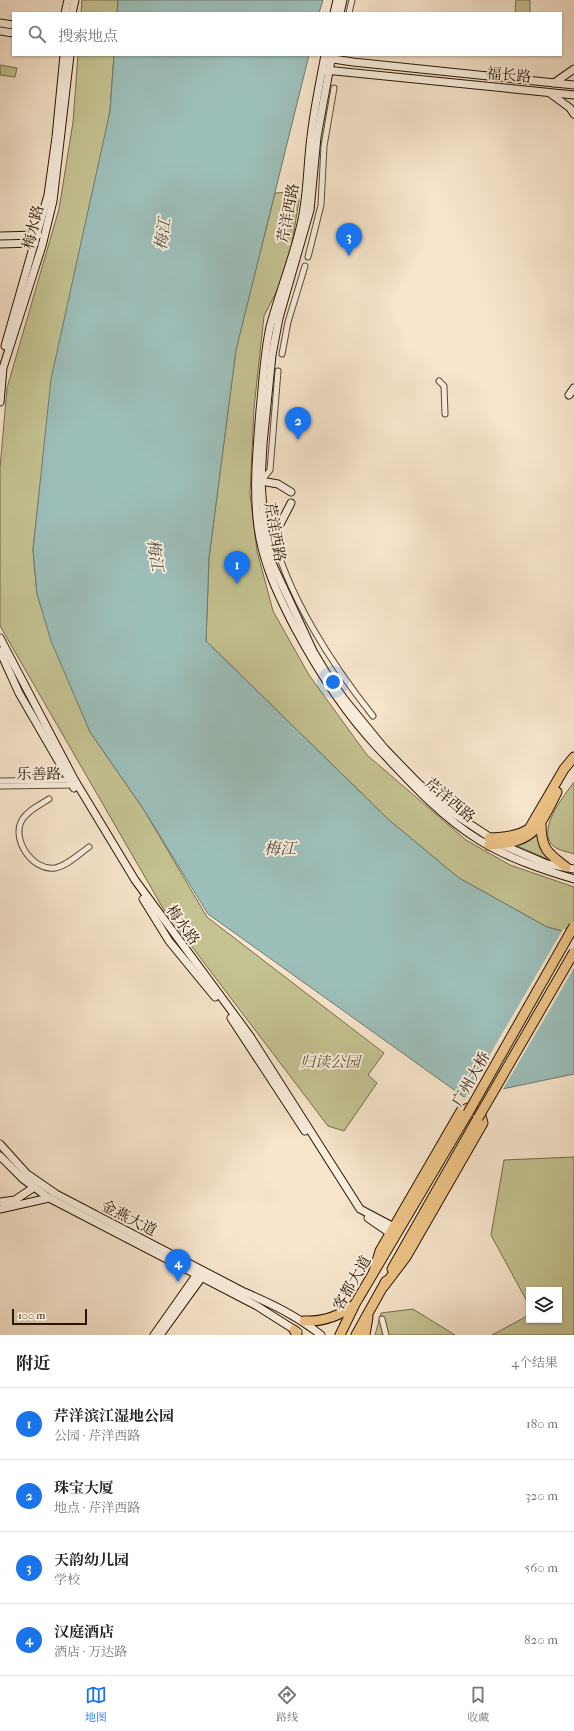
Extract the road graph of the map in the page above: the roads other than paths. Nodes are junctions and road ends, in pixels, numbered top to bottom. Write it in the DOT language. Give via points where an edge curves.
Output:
graph roads {
  1 [pos="68,0"];
  2 [pos="75,0"];
  3 [pos="337,0"];
  4 [pos="343,0"];
  5 [pos="352,0"];
  6 [pos="65,12"];
  7 [pos="72,12"];
  8 [pos="334,12"];
  9 [pos="340,12"];
  10 [pos="349,12"];
  11 [pos="0,23"];
  12 [pos="12,25"];
  13 [pos="0,31"];
  14 [pos="12,33"];
  15 [pos="64,56"];
  16 [pos="70,56"];
  17 [pos="328,57"];
  18 [pos="574,69"];
  19 [pos="326,70"];
  20 [pos="554,83"];
  21 [pos="574,85"];
  22 [pos="334,88"];
  23 [pos="548,92"];
  24 [pos="574,95"];
  25 [pos="574,114"];
  26 [pos="38,235"];
  27 [pos="0,236"];
  28 [pos="35,243"];
  29 [pos="0,244"];
  30 [pos="308,257"];
  31 [pos="305,266"];
  32 [pos="282,354"];
  33 [pos="0,364"];
  34 [pos="278,371"];
  35 [pos="439,381"];
  36 [pos="574,388"];
  37 [pos="569,395"];
  38 [pos="0,402"];
  39 [pos="445,414"];
  40 [pos="261,481"];
  41 [pos="291,492"];
  42 [pos="291,503"];
  43 [pos="273,533"];
  44 [pos="0,638"];
  45 [pos="0,651"];
  46 [pos="373,716"];
  47 [pos="574,758"];
  48 [pos="574,766"];
  49 [pos="0,781"];
  50 [pos="74,782"];
  51 [pos="0,786"];
  52 [pos="49,799"];
  53 [pos="541,824"];
  54 [pos="489,841"];
  55 [pos="500,844"];
  56 [pos="89,847"];
  57 [pos="570,868"];
  58 [pos="574,879"];
  59 [pos="574,926"];
  60 [pos="574,952"];
  61 [pos="0,1144"];
  62 [pos="0,1156"];
  63 [pos="33,1188"];
  64 [pos="49,1198"];
  65 [pos="0,1202"];
  66 [pos="0,1209"];
  67 [pos="392,1230"];
  68 [pos="390,1246"];
  69 [pos="400,1252"];
  70 [pos="374,1271"];
  71 [pos="200,1276"];
  72 [pos="384,1286"];
  73 [pos="355,1304"];
  74 [pos="368,1312"];
  75 [pos="292,1314"];
  76 [pos="382,1319"];
  77 [pos="304,1321"];
  78 [pos="285,1323"];
  79 [pos="297,1333"];
  80 [pos="154,1335"];
  81 [pos="160,1335"];
  82 [pos="321,1335"];
  83 [pos="340,1335"];
  84 [pos="356,1335"];
  85 [pos="366,1335"];
  86 [pos="386,1335"];
  1 -- 6 [label="main road"];
  2 -- 7 [label="main road"];
  3 -- 8 [label="main road"];
  4 -- 9 [label="main road"];
  5 -- 10 [label="street"];
  11 -- 12 [label="main road"];
  13 -- 14 [label="main road"];
  15 -- 26 [label="main road, 梅水路" via="53,171"];
  16 -- 38 [label="main road, 梅水路" via="53,201 42,246 3,368"];
  17 -- 19 [label="main road, 芹洋西路"];
  17 -- 20 [label="main road, 福长路"];
  18 -- 20 [label="main road"];
  19 -- 23 [label="main road, 福长路"];
  19 -- 40 [label="main road, 芹洋西路" via="310,210 275,336"];
  19 -- 54 [label="main road, 芹洋西路" via="311,135 308,192 304,212 271,326 266,353 256,470 257,519 262,546 267,567 280,599 311,658 338,700 420,794 479,840"];
  20 -- 21 [label="main road, 福长路"];
  22 -- 30 [label="street" via="324,146 321,205"];
  23 -- 24 [label="main road, 福长路"];
  23 -- 25 [label="main road" via="559,98"];
  26 -- 27 [label="main road"];
  26 -- 28 [label="main road, 梅水路"];
  28 -- 29 [label="main road"];
  28 -- 33 [label="main road, 梅水路"];
  31 -- 32 [label="street" via="288,322"];
  34 -- 40 [label="street" via="270,470"];
  35 -- 39 [label="street" via="444,386"];
  36 -- 37 [label="main road"];
  40 -- 41 [label="main road" via="278,484"];
  40 -- 54 [label="main road, 芹洋西路" via="264,526 271,560 313,651 344,699 385,749 418,783"];
  42 -- 43 [label="main road"];
  43 -- 46 [label="street" via="281,563 315,631 353,691"];
  44 -- 50 [label="main road, 梅水路"];
  45 -- 50 [label="main road, 梅水路" via="19,693"];
  47 -- 54 [label="highway" via="564,769 529,829 521,834"];
  48 -- 53 [label="highway"];
  49 -- 50 [label="street, 乐善路"];
  50 -- 51 [label="street, 乐善路"];
  50 -- 67 [label="main road, 梅水路" via="135,880 250,1036 360,1209 367,1216"];
  52 -- 56 [label="street" via="30,811 22,820 21,840 29,857 49,868 57,868"];
  53 -- 55 [label="highway" via="522,840"];
  53 -- 57 [label="highway" via="541,838 545,849 550,856"];
  54 -- 55 [label="highway"];
  54 -- 58 [label="main road, 芹洋西路" via="540,869"];
  55 -- 57 [label="main road" via="547,864"];
  59 -- 68 [label="highway, 广州大桥, bridge"];
  60 -- 69 [label="highway, 广州大桥, bridge"];
  61 -- 75 [label="main road, 金燕大道" via="27,1174 56,1194 244,1292"];
  62 -- 63 [label="main road, 金燕大道"];
  63 -- 64 [label="main road, 金燕大道"];
  63 -- 65 [label="main road" via="15,1200"];
  64 -- 66 [label="main road"];
  64 -- 71 [label="main road, 金燕大道"];
  67 -- 70 [label="highway" via="380,1251"];
  67 -- 72 [label="highway" via="461,1111 468,1108 481,1116 483,1123 410,1250"];
  68 -- 70 [label="highway, 客都大道"];
  69 -- 72 [label="highway, 客都大道"];
  70 -- 73 [label="highway, 客都大道"];
  71 -- 78 [label="main road, 金燕大道"];
  71 -- 80 [label="main road"];
  71 -- 81 [label="main road"];
  72 -- 74 [label="highway, 客都大道"];
  73 -- 77 [label="highway" via="331,1318"];
  73 -- 83 [label="highway, 客都大道"];
  74 -- 84 [label="highway, 客都大道"];
  74 -- 85 [label="highway"];
  75 -- 77 [label="main road, 金燕大道"];
  75 -- 78 [label="main road"];
  76 -- 86 [label="street"];
  77 -- 82 [label="main road, 金燕大道"];
  78 -- 79 [label="main road, 金燕大道"];
}
